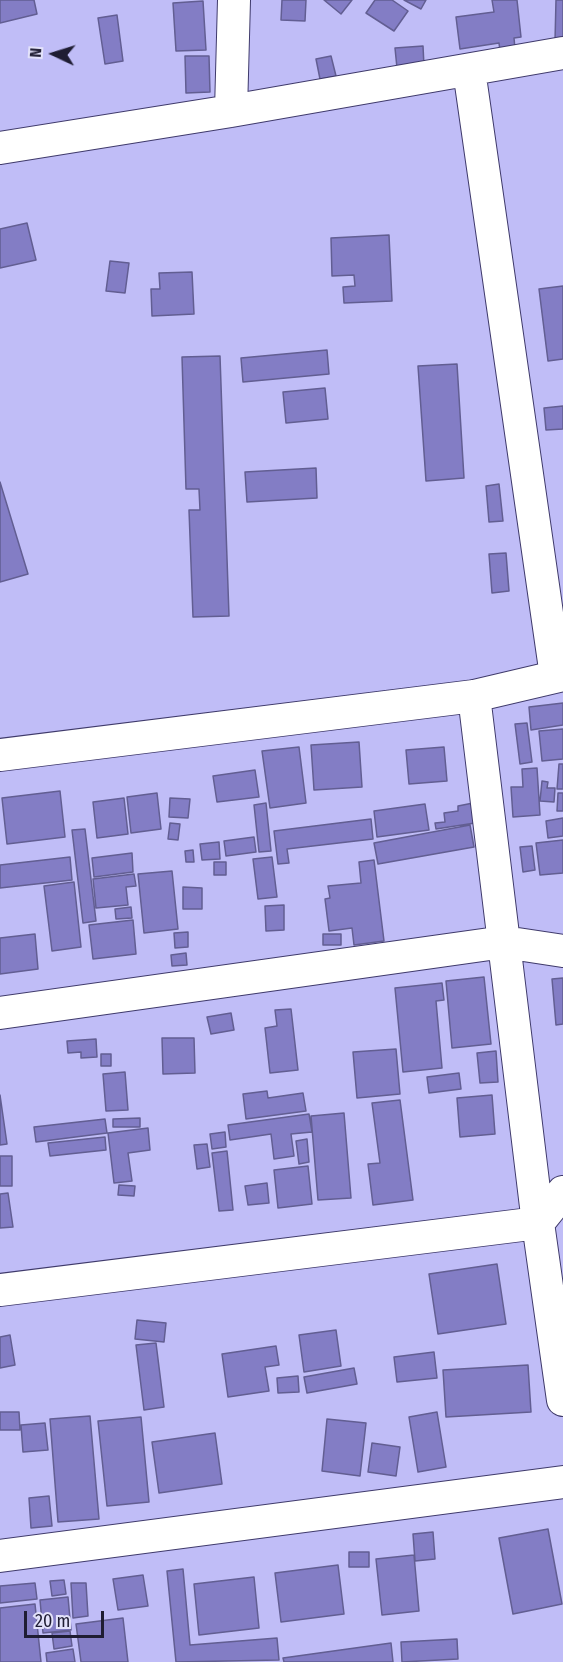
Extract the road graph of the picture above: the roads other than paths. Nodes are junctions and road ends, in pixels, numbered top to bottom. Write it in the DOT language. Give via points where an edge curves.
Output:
graph roads {
  1 [pos="234,0"];
  2 [pos="563,53"];
  3 [pos="469,70"];
  4 [pos="231,111"];
  5 [pos="0,148"];
  6 [pos="560,675"];
  7 [pos="474,696"];
  8 [pos="0,755"];
  9 [pos="504,942"];
  10 [pos="563,951"];
  11 [pos="0,1013"];
  12 [pos="562,1196"];
  13 [pos="538,1223"];
  14 [pos="0,1290"];
  15 [pos="563,1400"];
  16 [pos="563,1482"];
  17 [pos="0,1556"];
  1 -- 4 [label="street"];
  2 -- 3 [label="street"];
  3 -- 4 [label="street"];
  3 -- 6 [label="street"];
  4 -- 5 [label="street"];
  6 -- 7 [label="street"];
  7 -- 8 [label="street"];
  7 -- 9 [label="street"];
  9 -- 10 [label="street"];
  9 -- 11 [label="street"];
  9 -- 13 [label="street"];
  12 -- 13 [label="street"];
  13 -- 14 [label="street"];
  13 -- 15 [label="street"];
  16 -- 17 [label="street"];
}
